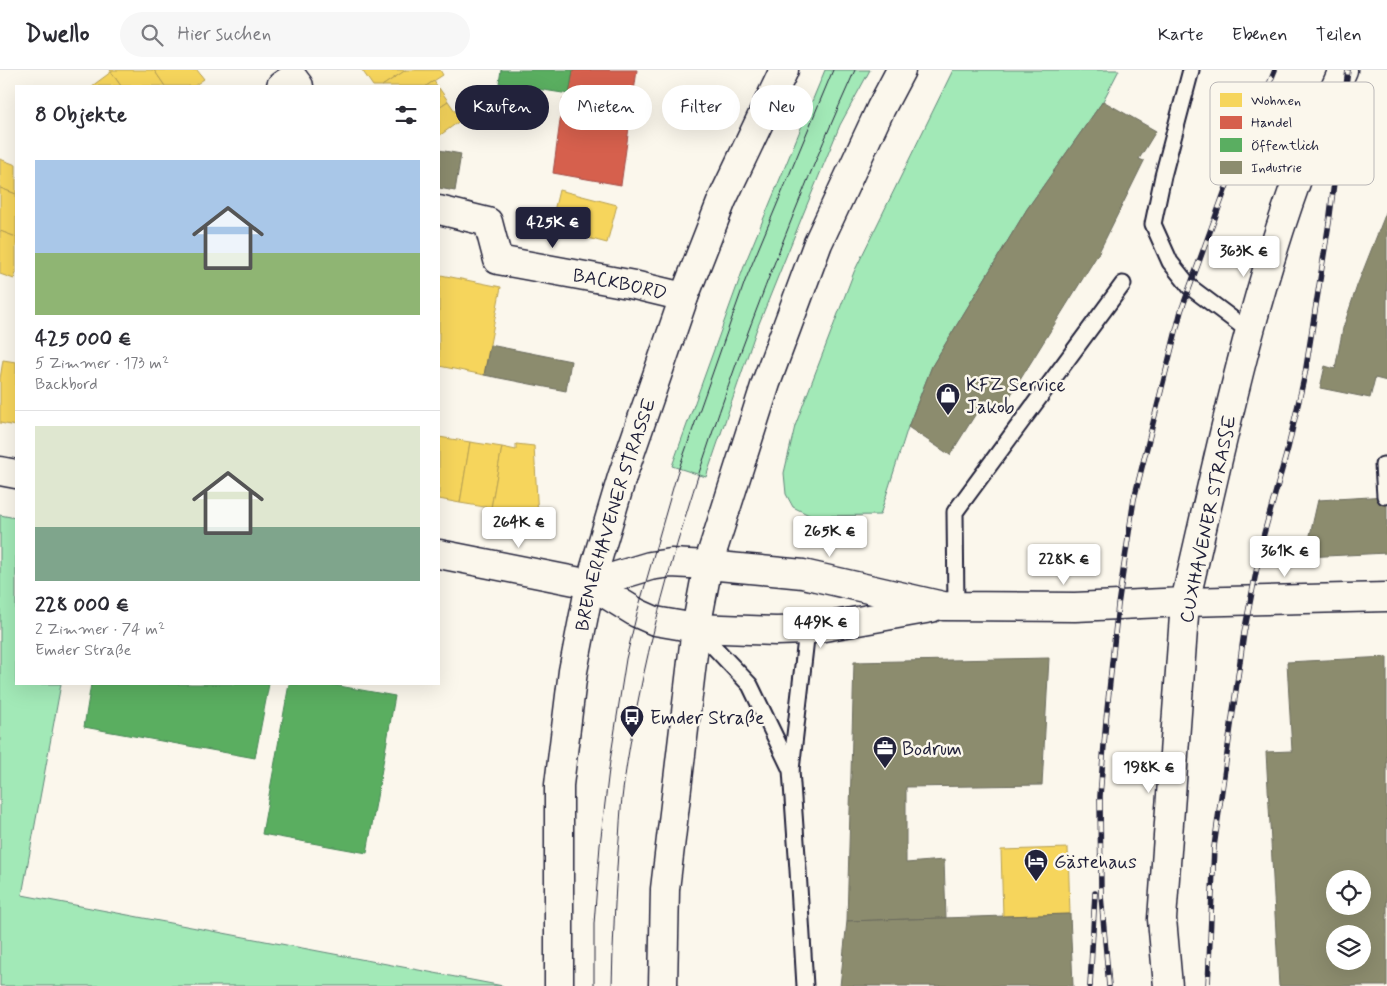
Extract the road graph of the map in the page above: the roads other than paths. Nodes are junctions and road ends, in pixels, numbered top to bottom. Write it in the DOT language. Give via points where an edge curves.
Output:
graph roads {
  1 [pos="784,70"];
  2 [pos="901,70"];
  3 [pos="1191,70"];
  4 [pos="1343,70"];
  5 [pos="1338,82"];
  6 [pos="282,85"];
  7 [pos="297,85"];
  8 [pos="1295,185"];
  9 [pos="440,210"];
  10 [pos="1123,284"];
  11 [pos="684,297"];
  12 [pos="1250,332"];
  13 [pos="1387,465"];
  14 [pos="0,471"];
  15 [pos="15,474"];
  16 [pos="1385,496"];
  17 [pos="440,554"];
  18 [pos="708,565"];
  19 [pos="590,584"];
  20 [pos="1387,597"];
  21 [pos="1185,602"];
  22 [pos="950,606"];
  23 [pos="696,628"];
  24 [pos="807,630"];
  25 [pos="791,770"];
  26 [pos="559,986"];
  27 [pos="663,986"];
  28 [pos="805,986"];
  29 [pos="1168,986"];
  1 -- 11 [label="street, BREMERHAVENER STRASSE" via="722,200"];
  2 -- 18 [label="street" via="818,243 766,384"];
  3 -- 12 [label="lane" via="1153,224 1170,262 1190,287"];
  4 -- 5 [label="street, CUXHAVENER STRASSE"];
  6 -- 7 [label="street" via="293,78"];
  8 -- 12 [label="street, CUXHAVENER STRASSE"];
  9 -- 11 [label="street, BACKBORD" via="488,222 498,260"];
  10 -- 22 [label="lane" via="955,512"];
  11 -- 19 [label="street, BREMERHAVENER STRASSE" via="622,477"];
  12 -- 21 [label="street, CUXHAVENER STRASSE"];
  13 -- 16 [label="lane" via="1383,465"];
  14 -- 15 [label="street"];
  17 -- 19 [label="street"];
  18 -- 19 [label="street" via="671,563 650,566"];
  18 -- 22 [label="street" via="803,574"];
  18 -- 23 [label="street"];
  19 -- 23 [label="street" via="655,621"];
  19 -- 26 [label="street, BREMERHAVENER STRASSE" via="573,671 559,785"];
  20 -- 21 [label="street"];
  21 -- 22 [label="street" via="1075,607"];
  21 -- 29 [label="street, CUXHAVENER STRASSE" via="1162,919"];
  22 -- 24 [label="street"];
  23 -- 24 [label="street"];
  23 -- 25 [label="lane" via="750,685"];
  23 -- 27 [label="street" via="665,889"];
  24 -- 25 [label="lane"];
  25 -- 28 [label="lane"];
}
